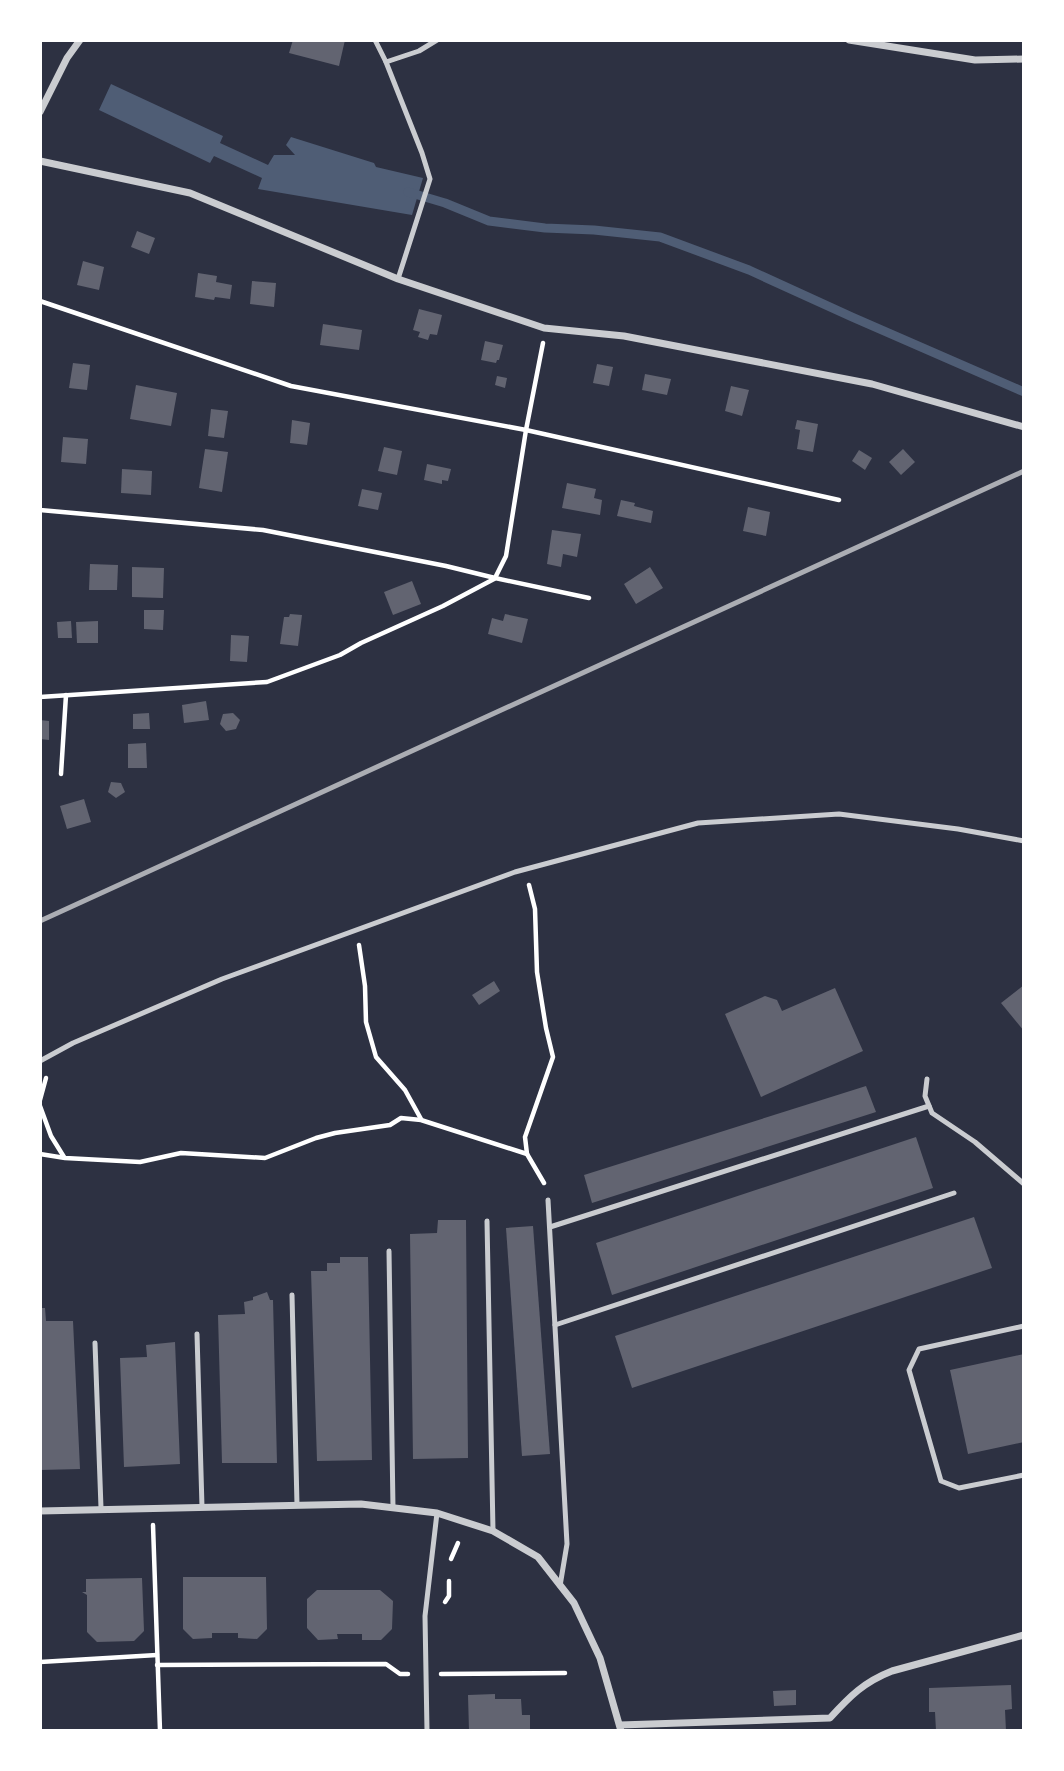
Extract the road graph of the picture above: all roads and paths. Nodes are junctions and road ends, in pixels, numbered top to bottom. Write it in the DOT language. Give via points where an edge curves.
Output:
graph roads {
  1 [pos="80,40"];
  2 [pos="375,40"];
  3 [pos="437,40"];
  4 [pos="849,40"];
  5 [pos="1024,59"];
  6 [pos="386,62"];
  7 [pos="40,112"];
  8 [pos="40,161"];
  9 [pos="398,279"];
  10 [pos="40,301"];
  11 [pos="544,328"];
  12 [pos="1024,427"];
  13 [pos="526,430"];
  14 [pos="839,500"];
  15 [pos="40,510"];
  16 [pos="495,579"];
  17 [pos="589,598"];
  18 [pos="66,695"];
  19 [pos="40,697"];
  20 [pos="61,774"];
  21 [pos="1024,841"];
  22 [pos="526,869"];
  23 [pos="357,930"];
  24 [pos="40,1060"];
  25 [pos="927,1080"];
  26 [pos="40,1106"];
  27 [pos="929,1106"];
  28 [pos="421,1120"];
  29 [pos="40,1154"];
  30 [pos="527,1154"];
  31 [pos="65,1157"];
  32 [pos="1024,1184"];
  33 [pos="954,1193"];
  34 [pos="548,1200"];
  35 [pos="487,1221"];
  36 [pos="550,1227"];
  37 [pos="389,1251"];
  38 [pos="292,1295"];
  39 [pos="555,1325"];
  40 [pos="1024,1326"];
  41 [pos="197,1334"];
  42 [pos="95,1343"];
  43 [pos="1024,1475"];
  44 [pos="297,1505"];
  45 [pos="153,1507"];
  46 [pos="202,1507"];
  47 [pos="101,1508"];
  48 [pos="393,1508"];
  49 [pos="40,1511"];
  50 [pos="437,1513"];
  51 [pos="493,1531"];
  52 [pos="560,1586"];
  53 [pos="1024,1635"];
  54 [pos="157,1655"];
  55 [pos="40,1662"];
  56 [pos="157,1665"];
  57 [pos="565,1673"];
  58 [pos="400,1674"];
  59 [pos="425,1674"];
  60 [pos="620,1728"];
  61 [pos="160,1731"];
  62 [pos="426,1731"];
  1 -- 7 [label="street"];
  2 -- 6 [label="lane"];
  3 -- 6 [label="lane"];
  4 -- 5 [label="street" via="975,60"];
  6 -- 9 [label="lane" via="430,179"];
  8 -- 9 [label="street" via="190,193"];
  9 -- 11 [label="street"];
  10 -- 13 [label="path" via="291,386"];
  11 -- 12 [label="street" via="624,337 872,384"];
  11 -- 13 [label="path"];
  13 -- 14 [label="path"];
  13 -- 16 [label="path" via="506,556"];
  15 -- 16 [label="path" via="263,530"];
  16 -- 17 [label="path"];
  16 -- 18 [label="path" via="340,654 267,682"];
  18 -- 19 [label="path"];
  18 -- 20 [label="path"];
  21 -- 22 [label="lane" via="839,814 698,822"];
  22 -- 23 [label="lane"];
  22 -- 30 [label="path" via="535,909 537,972 553,1057 525,1137"];
  23 -- 24 [label="lane" via="222,979"];
  23 -- 28 [label="path" via="366,1022 376,1057 405,1090"];
  25 -- 27 [label="lane"];
  26 -- 31 [label="path"];
  27 -- 32 [label="lane" via="932,1113"];
  27 -- 36 [label="lane"];
  28 -- 30 [label="path"];
  28 -- 31 [label="path" via="401,1118 390,1125 335,1133 265,1158 181,1153 140,1163"];
  29 -- 31 [label="path"];
  30 -- 34 [label="path" via="546,1186"];
  33 -- 39 [label="lane"];
  34 -- 36 [label="lane"];
  35 -- 51 [label="lane"];
  36 -- 39 [label="lane"];
  37 -- 48 [label="lane"];
  38 -- 44 [label="lane"];
  39 -- 52 [label="lane" via="567,1544"];
  40 -- 43 [label="lane" via="919,1349 909,1370 941,1481 959,1488"];
  41 -- 46 [label="lane"];
  42 -- 47 [label="lane"];
  44 -- 46 [label="street"];
  44 -- 48 [label="street"];
  45 -- 46 [label="street"];
  45 -- 47 [label="street"];
  45 -- 54 [label="path"];
  47 -- 49 [label="street"];
  48 -- 50 [label="street"];
  50 -- 51 [label="street"];
  50 -- 59 [label="lane" via="425,1616"];
  51 -- 52 [label="street" via="538,1557"];
  52 -- 60 [label="street" via="574,1603 600,1658"];
  53 -- 60 [label="street" via="874,1678 830,1718"];
  54 -- 55 [label="path"];
  54 -- 56 [label="path"];
  56 -- 58 [label="path" via="386,1664"];
  56 -- 61 [label="path"];
  57 -- 59 [label="path"];
  59 -- 62 [label="lane"];
}
